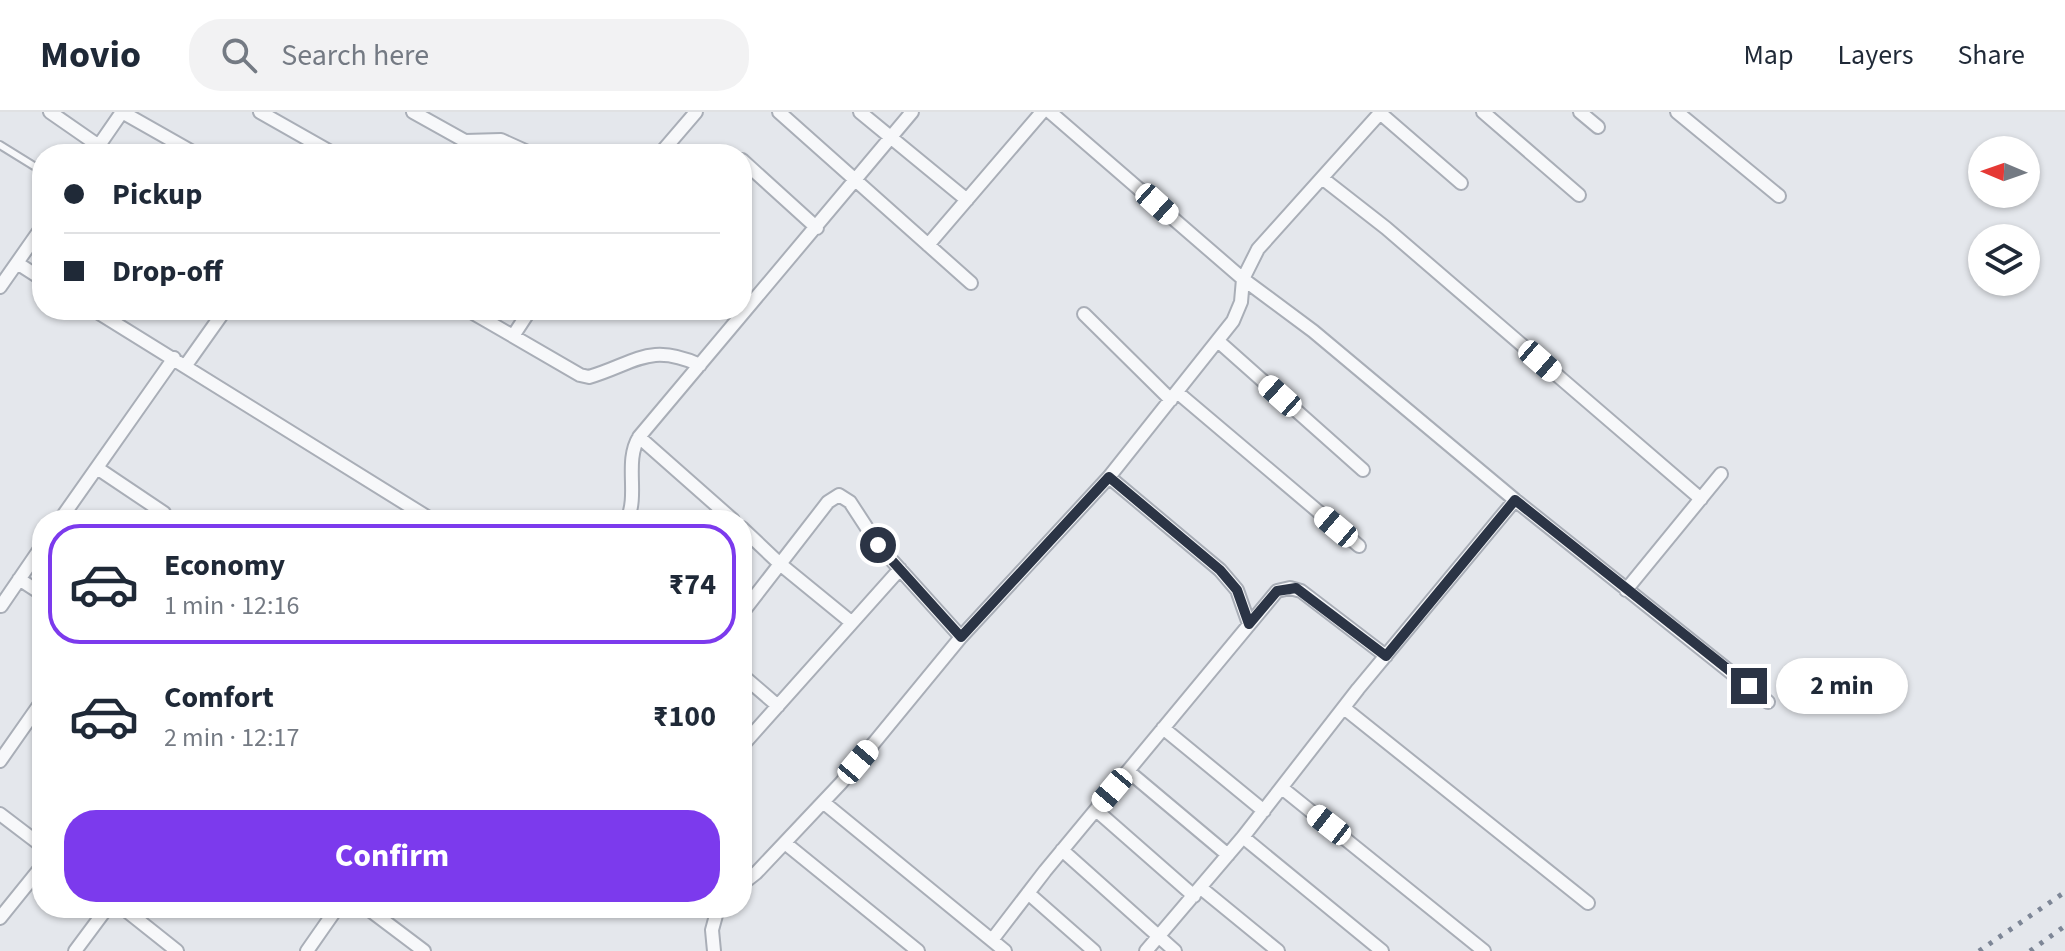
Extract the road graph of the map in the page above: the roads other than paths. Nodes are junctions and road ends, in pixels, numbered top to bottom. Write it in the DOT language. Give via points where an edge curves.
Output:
graph roads {
  1 [pos="50,112"];
  2 [pos="122,112"];
  3 [pos="260,112"];
  4 [pos="413,112"];
  5 [pos="696,112"];
  6 [pos="779,112"];
  7 [pos="860,112"];
  8 [pos="912,112"];
  9 [pos="1042,112"];
  10 [pos="1050,112"];
  11 [pos="1381,112"];
  12 [pos="1483,112"];
  13 [pos="1580,112"];
  14 [pos="1677,112"];
  15 [pos="1064,117"];
  16 [pos="1598,127"];
  17 [pos="890,138"];
  18 [pos="89,144"];
  19 [pos="100,144"];
  20 [pos="178,144"];
  21 [pos="316,144"];
  22 [pos="510,144"];
  23 [pos="669,144"];
  24 [pos="0,145"];
  25 [pos="32,165"];
  26 [pos="752,169"];
  27 [pos="1322,178"];
  28 [pos="856,182"];
  29 [pos="1461,183"];
  30 [pos="1579,195"];
  31 [pos="1779,196"];
  32 [pos="967,200"];
  33 [pos="817,228"];
  34 [pos="32,241"];
  35 [pos="928,245"];
  36 [pos="17,263"];
  37 [pos="32,273"];
  38 [pos="1243,279"];
  39 [pos="971,283"];
  40 [pos="0,287"];
  41 [pos="752,304"];
  42 [pos="1084,314"];
  43 [pos="111,320"];
  44 [pos="218,320"];
  45 [pos="485,320"];
  46 [pos="523,320"];
  47 [pos="738,320"];
  48 [pos="513,336"];
  49 [pos="1218,341"];
  50 [pos="174,358"];
  51 [pos="186,365"];
  52 [pos="700,365"];
  53 [pos="1174,396"];
  54 [pos="639,437"];
  55 [pos="97,468"];
  56 [pos="1363,470"];
  57 [pos="1721,474"];
  58 [pos="1109,477"];
  59 [pos="1701,499"];
  60 [pos="1515,500"];
  61 [pos="72,510"];
  62 [pos="160,510"];
  63 [pos="416,510"];
  64 [pos="629,510"];
  65 [pos="722,510"];
  66 [pos="752,537"];
  67 [pos="1359,546"];
  68 [pos="32,560"];
  69 [pos="780,564"];
  70 [pos="900,569"];
  71 [pos="19,579"];
  72 [pos="32,587"];
  73 [pos="1626,590"];
  74 [pos="752,600"];
  75 [pos="1,606"];
  76 [pos="851,622"];
  77 [pos="1249,624"];
  78 [pos="961,637"];
  79 [pos="1386,656"];
  80 [pos="752,684"];
  81 [pos="1768,702"];
  82 [pos="778,706"];
  83 [pos="1344,708"];
  84 [pos="32,715"];
  85 [pos="1163,728"];
  86 [pos="752,735"];
  87 [pos="0,761"];
  88 [pos="1128,771"];
  89 [pos="1282,788"];
  90 [pos="823,802"];
  91 [pos="1096,810"];
  92 [pos="1264,811"];
  93 [pos="0,814"];
  94 [pos="1243,837"];
  95 [pos="32,838"];
  96 [pos="785,843"];
  97 [pos="1062,850"];
  98 [pos="1228,855"];
  99 [pos="752,874"];
  100 [pos="32,878"];
  101 [pos="1197,892"];
  102 [pos="1028,893"];
  103 [pos="1588,903"];
  104 [pos="0,918"];
  105 [pos="100,918"];
  106 [pos="140,918"];
  107 [pos="330,918"];
  108 [pos="380,918"];
  109 [pos="715,918"];
  110 [pos="1158,937"];
  111 [pos="992,940"];
  112 [pos="75,951"];
  113 [pos="177,951"];
  114 [pos="307,951"];
  115 [pos="424,951"];
  116 [pos="714,951"];
  117 [pos="918,951"];
  118 [pos="1005,951"];
  119 [pos="1094,951"];
  120 [pos="1146,951"];
  121 [pos="1175,951"];
  122 [pos="1278,951"];
  123 [pos="1382,951"];
  124 [pos="1484,951"];
  1 -- 18 [label="street"];
  2 -- 19 [label="street"];
  2 -- 20 [label="street"];
  3 -- 21 [label="street"];
  4 -- 22 [label="street" via="465,141"];
  5 -- 23 [label="street"];
  6 -- 28 [label="street"];
  7 -- 17 [label="street"];
  8 -- 17 [label="street"];
  9 -- 32 [label="street"];
  10 -- 15 [label="street"];
  11 -- 27 [label="street"];
  11 -- 29 [label="street"];
  12 -- 30 [label="street"];
  13 -- 16 [label="street"];
  14 -- 31 [label="street"];
  15 -- 38 [label="street"];
  17 -- 28 [label="street"];
  17 -- 32 [label="street"];
  24 -- 25 [label="lane"];
  26 -- 33 [label="street"];
  27 -- 38 [label="street" via="1258,249"];
  27 -- 59 [label="street"];
  28 -- 33 [label="street"];
  28 -- 35 [label="street"];
  32 -- 35 [label="street"];
  33 -- 41 [label="street"];
  34 -- 36 [label="street"];
  35 -- 39 [label="street"];
  36 -- 37 [label="street"];
  36 -- 40 [label="street"];
  38 -- 49 [label="street" via="1237,312"];
  38 -- 60 [label="street"];
  42 -- 53 [label="street"];
  43 -- 50 [label="street"];
  44 -- 51 [label="street"];
  45 -- 48 [label="street"];
  46 -- 48 [label="street"];
  47 -- 52 [label="street"];
  48 -- 52 [label="street" via="589,377 649,354"];
  49 -- 53 [label="street"];
  49 -- 56 [label="street"];
  50 -- 51 [label="street"];
  50 -- 55 [label="street"];
  51 -- 63 [label="street"];
  52 -- 54 [label="street"];
  53 -- 58 [label="street"];
  53 -- 67 [label="street"];
  54 -- 64 [label="street"];
  54 -- 65 [label="street"];
  55 -- 61 [label="street"];
  55 -- 62 [label="street"];
  57 -- 59 [label="street"];
  58 -- 77 [label="street" via="1220,570 1237,590"];
  58 -- 78 [label="street"];
  59 -- 73 [label="street"];
  60 -- 73 [label="street"];
  60 -- 79 [label="street"];
  66 -- 69 [label="street"];
  68 -- 71 [label="street"];
  69 -- 70 [label="street" via="839,495 850,502"];
  69 -- 74 [label="street"];
  69 -- 76 [label="street"];
  70 -- 76 [label="street"];
  70 -- 78 [label="street"];
  71 -- 72 [label="street"];
  71 -- 75 [label="street"];
  73 -- 81 [label="street"];
  76 -- 82 [label="street"];
  77 -- 79 [label="street" via="1277,591 1296,588"];
  77 -- 85 [label="street"];
  78 -- 90 [label="street"];
  79 -- 83 [label="street"];
  80 -- 82 [label="street"];
  82 -- 86 [label="street"];
  83 -- 89 [label="street"];
  83 -- 103 [label="street"];
  84 -- 87 [label="street"];
  85 -- 88 [label="street"];
  85 -- 92 [label="street"];
  88 -- 91 [label="street"];
  88 -- 98 [label="street"];
  89 -- 92 [label="street"];
  89 -- 124 [label="street"];
  90 -- 96 [label="street"];
  90 -- 111 [label="street"];
  91 -- 97 [label="street"];
  91 -- 101 [label="street"];
  92 -- 94 [label="street"];
  93 -- 95 [label="street"];
  94 -- 98 [label="street"];
  94 -- 123 [label="street"];
  96 -- 99 [label="street"];
  96 -- 117 [label="street"];
  97 -- 102 [label="street"];
  97 -- 110 [label="street"];
  98 -- 101 [label="street"];
  100 -- 104 [label="street"];
  101 -- 110 [label="street"];
  101 -- 122 [label="street"];
  102 -- 111 [label="street"];
  102 -- 119 [label="street"];
  105 -- 112 [label="street"];
  106 -- 113 [label="street"];
  107 -- 114 [label="street"];
  108 -- 115 [label="street"];
  109 -- 116 [label="street"];
  110 -- 120 [label="street"];
  110 -- 121 [label="street"];
  111 -- 118 [label="street"];
}
